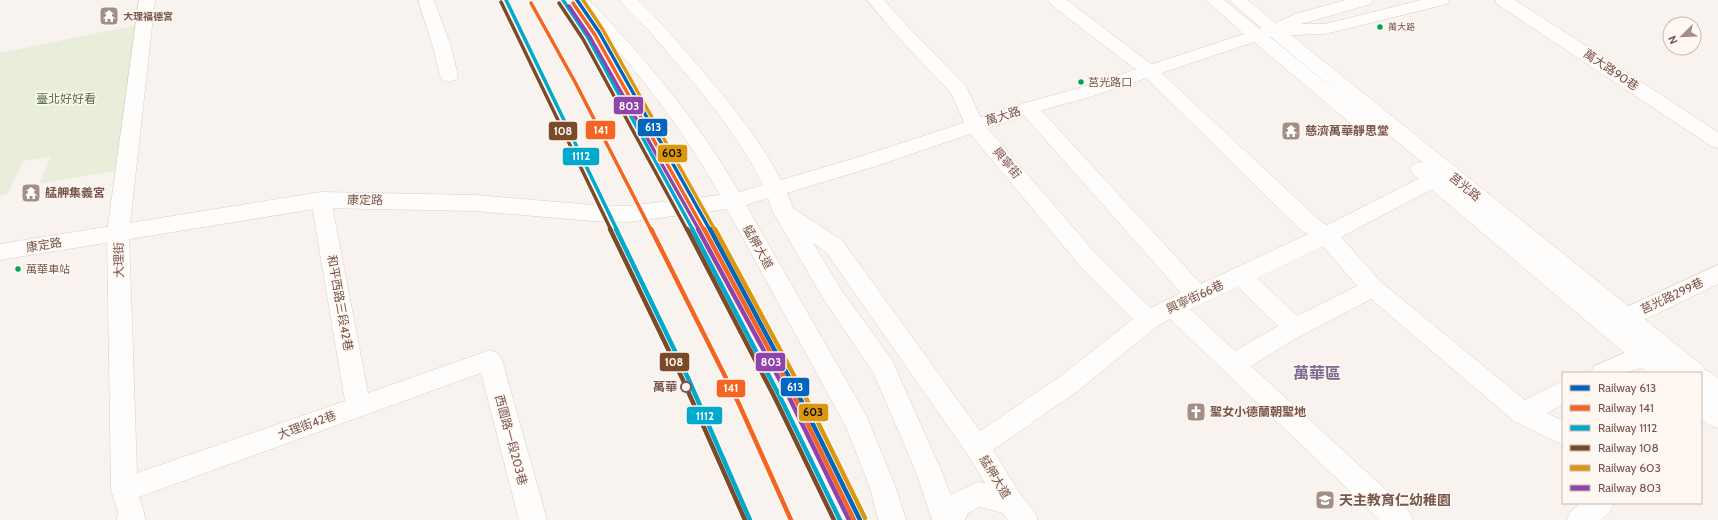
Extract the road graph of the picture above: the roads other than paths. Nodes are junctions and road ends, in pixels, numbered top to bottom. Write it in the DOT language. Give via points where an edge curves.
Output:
graph roads {
  1 [pos="147,0"];
  2 [pos="426,0"];
  3 [pos="580,0"];
  4 [pos="628,0"];
  5 [pos="875,0"];
  6 [pos="1056,0"];
  7 [pos="1214,0"];
  8 [pos="1237,0"];
  9 [pos="1365,0"];
  10 [pos="1441,0"];
  11 [pos="1503,0"];
  12 [pos="1264,32"];
  13 [pos="1149,71"];
  14 [pos="449,76"];
  15 [pos="1028,108"];
  16 [pos="975,126"];
  17 [pos="1718,141"];
  18 [pos="1433,180"];
  19 [pos="775,188"];
  20 [pos="321,200"];
  21 [pos="733,201"];
  22 [pos="784,212"];
  23 [pos="118,233"];
  24 [pos="1326,235"];
  25 [pos="0,252"];
  26 [pos="1718,274"];
  27 [pos="1241,276"];
  28 [pos="1373,288"];
  29 [pos="1197,295"];
  30 [pos="1173,308"];
  31 [pos="1626,318"];
  32 [pos="1148,320"];
  33 [pos="1295,328"];
  34 [pos="1643,354"];
  35 [pos="490,360"];
  36 [pos="1234,365"];
  37 [pos="1605,372"];
  38 [pos="1664,372"];
  39 [pos="1693,372"];
  40 [pos="1702,380"];
  41 [pos="1562,393"];
  42 [pos="1718,393"];
  43 [pos="1702,404"];
  44 [pos="358,406"];
  45 [pos="1523,413"];
  46 [pos="1718,417"];
  47 [pos="1562,433"];
  48 [pos="977,447"];
  49 [pos="124,490"];
  50 [pos="1600,504"];
  51 [pos="1018,512"];
  52 [pos="132,520"];
  53 [pos="533,520"];
  54 [pos="892,520"];
  55 [pos="946,520"];
  56 [pos="951,520"];
  57 [pos="1399,520"];
  58 [pos="1581,520"];
  1 -- 23 [label="street, 大理街"];
  2 -- 14 [label="street"];
  3 -- 21 [label="street, 艋舺大道" via="619,41 667,99 715,168"];
  4 -- 19 [label="street" via="648,19 737,124 761,160"];
  5 -- 16 [label="street, 興寧街" via="959,90"];
  6 -- 13 [label="street"];
  7 -- 12 [label="street, 莒光路"];
  8 -- 12 [label="street, 莒光路"];
  9 -- 12 [label="street, 萬大路" via="1301,18"];
  10 -- 12 [label="street, 萬大路" via="1324,30"];
  11 -- 17 [label="street, 萬大路90巷"];
  12 -- 13 [label="street, 萬大路"];
  12 -- 18 [label="street, 莒光路"];
  12 -- 31 [label="street, 莒光路"];
  13 -- 15 [label="street, 萬大路"];
  13 -- 24 [label="street" via="1306,220"];
  15 -- 16 [label="street, 萬大路"];
  15 -- 29 [label="street"];
  16 -- 19 [label="street, 萬大路" via="869,161"];
  16 -- 32 [label="street, 興寧街" via="1089,261"];
  18 -- 24 [label="street, 興寧街66巷"];
  18 -- 34 [label="street, 莒光路"];
  19 -- 21 [label="street, 萬大路"];
  19 -- 22 [label="street"];
  20 -- 21 [label="street, 康定路" via="475,203 628,214"];
  20 -- 23 [label="street, 康定路"];
  20 -- 44 [label="street, 和平西路三段42巷"];
  21 -- 54 [label="street, 艋舺大道" via="857,423 883,488"];
  22 -- 48 [label="street, 艋舺大道" via="834,246"];
  22 -- 55 [label="street" via="832,294 883,367 929,472"];
  23 -- 25 [label="street, 康定路"];
  23 -- 49 [label="street, 大理街"];
  24 -- 27 [label="street, 興寧街66巷"];
  24 -- 28 [label="street"];
  26 -- 31 [label="street, 莒光路299巷"];
  27 -- 29 [label="street, 興寧街66巷"];
  27 -- 33 [label="street"];
  28 -- 33 [label="street"];
  28 -- 45 [label="street"];
  29 -- 30 [label="street, 興寧街66巷"];
  30 -- 32 [label="street, 興寧街66巷"];
  30 -- 36 [label="street"];
  31 -- 39 [label="street, 莒光路"];
  32 -- 48 [label="street, 興寧街66巷" via="1070,383"];
  33 -- 36 [label="street" via="1253,351"];
  34 -- 37 [label="street"];
  34 -- 38 [label="street, 莒光路"];
  35 -- 44 [label="street, 大理街42巷"];
  35 -- 53 [label="street, 西園路一段203巷"];
  36 -- 57 [label="street"];
  40 -- 42 [label="street"];
  41 -- 45 [label="street"];
  43 -- 46 [label="street"];
  44 -- 49 [label="street, 大理街42巷"];
  45 -- 47 [label="street"];
  48 -- 51 [label="street, 艋舺大道"];
  49 -- 52 [label="street, 大理街"];
  50 -- 58 [label="street"];
  51 -- 56 [label="street, 艋舺大道" via="978,494 959,504"];
}
